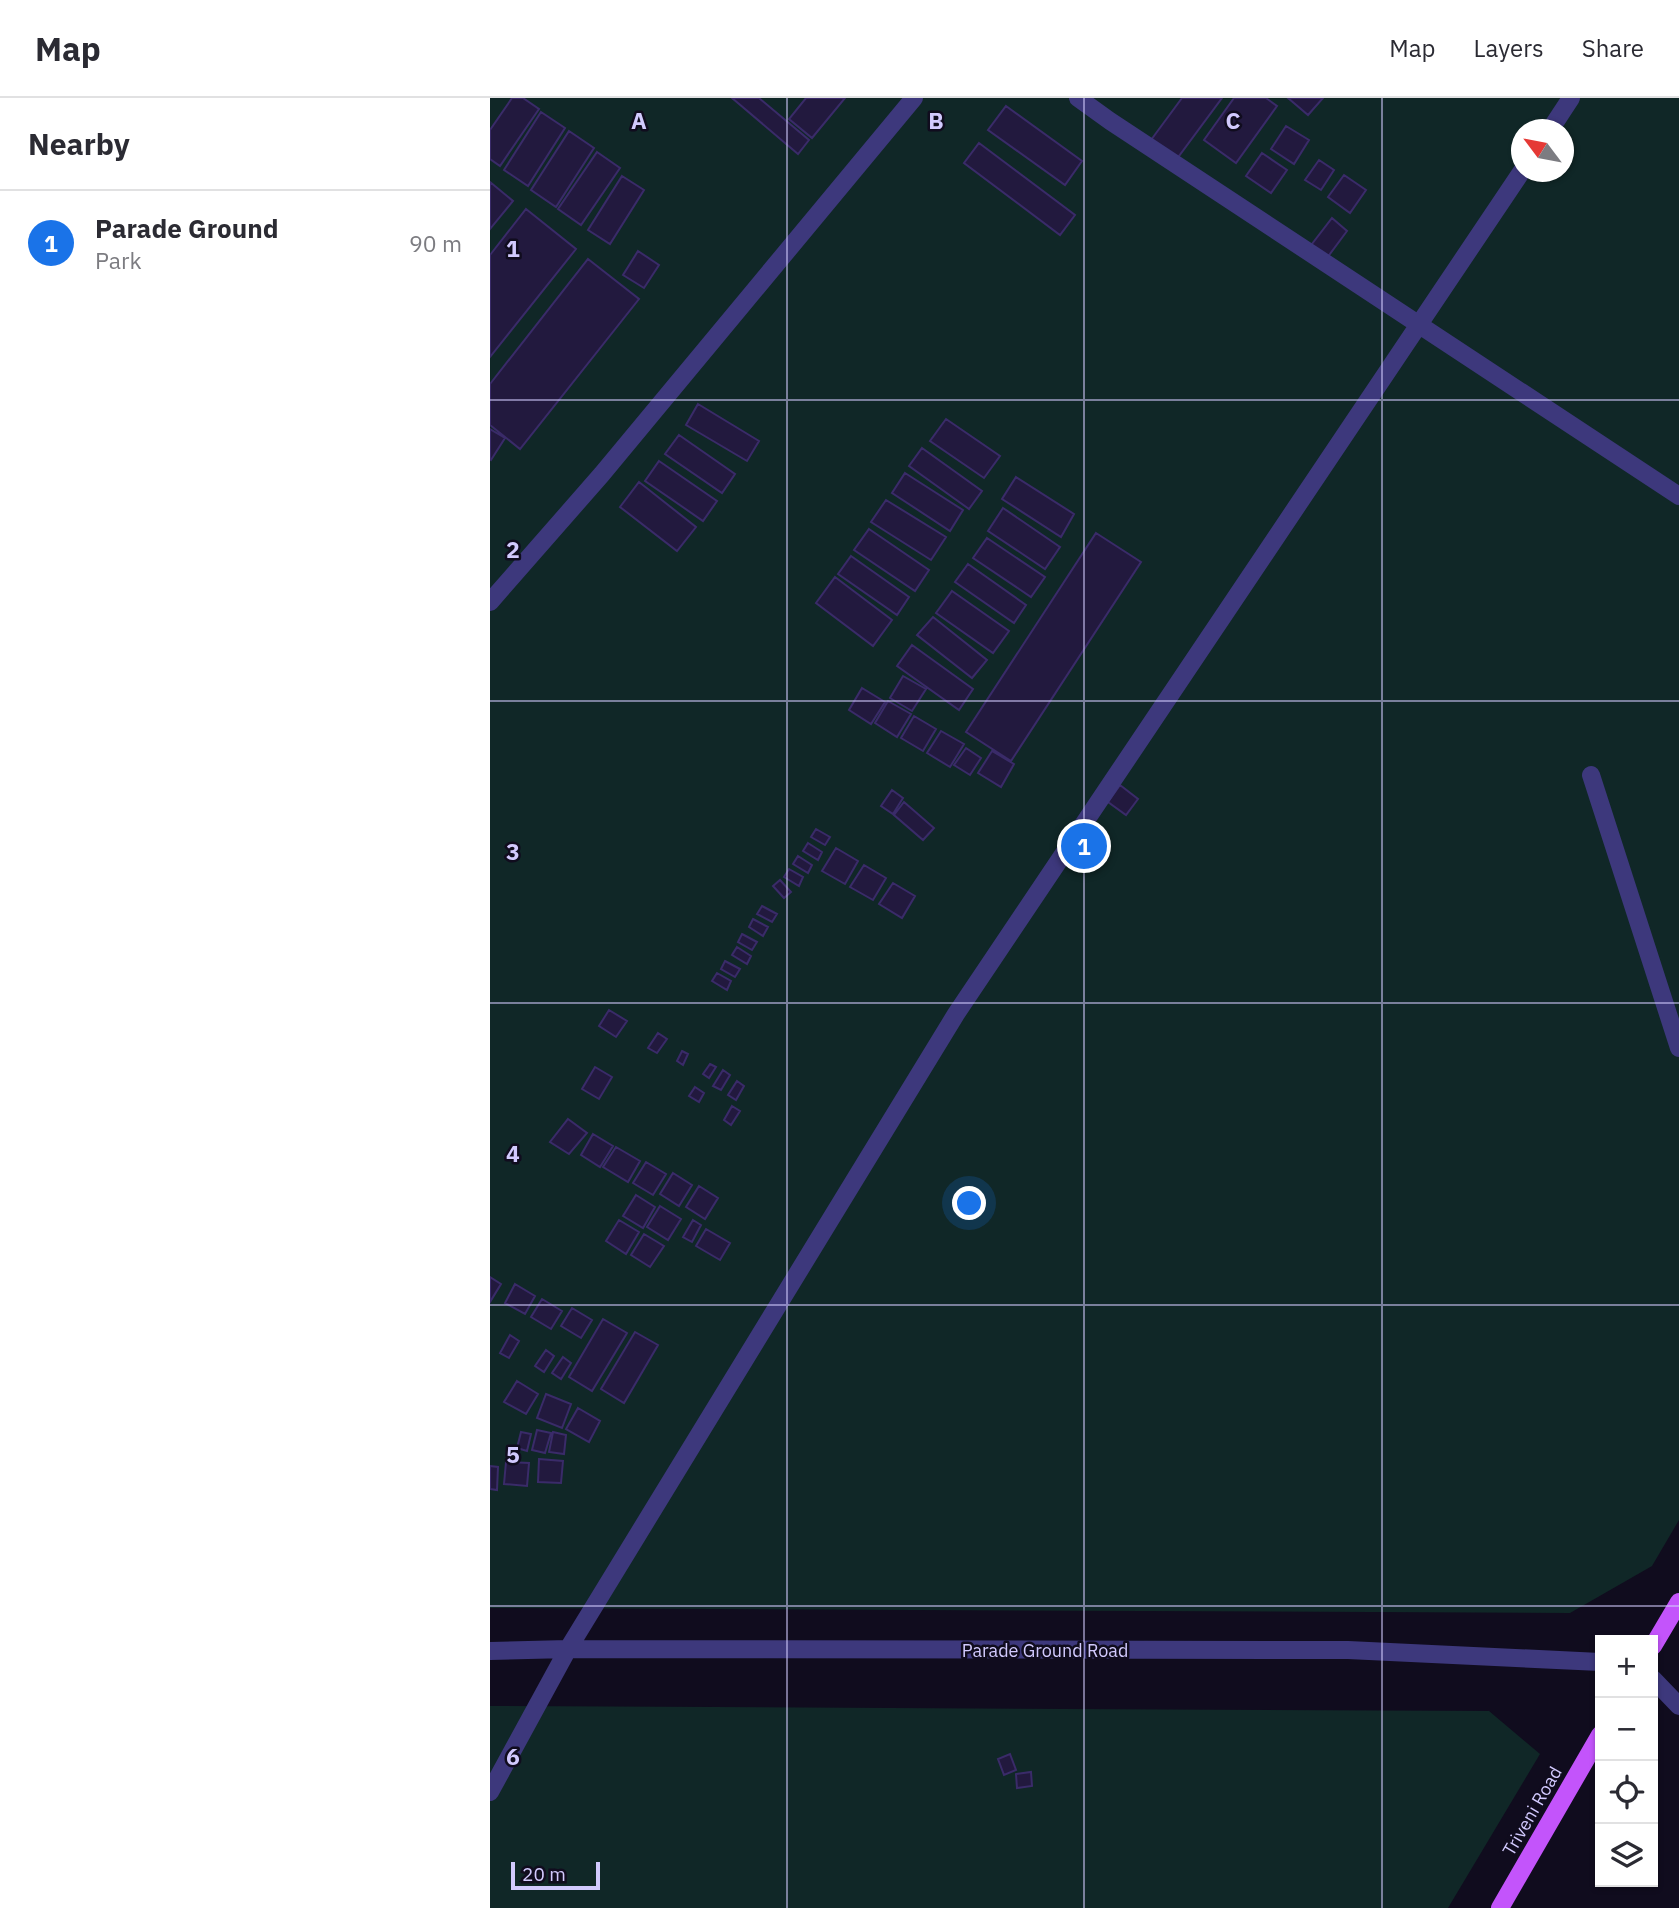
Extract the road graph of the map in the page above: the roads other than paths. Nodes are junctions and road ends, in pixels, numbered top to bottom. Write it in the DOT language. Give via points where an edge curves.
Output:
graph roads {
  1 [pos="914,98"];
  2 [pos="1078,98"];
  3 [pos="1571,98"];
  4 [pos="1557,119"];
  5 [pos="1514,182"];
  6 [pos="1417,325"];
  7 [pos="1679,496"];
  8 [pos="490,602"];
  9 [pos="1591,775"];
  10 [pos="1679,1048"];
  11 [pos="1679,1602"];
  12 [pos="1658,1638"];
  13 [pos="568,1649"];
  14 [pos="490,1651"];
  15 [pos="1595,1662"];
  16 [pos="1658,1684"];
  17 [pos="1679,1706"];
  18 [pos="1595,1744"];
  19 [pos="490,1792"];
  20 [pos="1500,1908"];
  1 -- 8 [label="street"];
  2 -- 6 [label="street"];
  3 -- 4 [label="street"];
  5 -- 6 [label="street"];
  6 -- 7 [label="street"];
  6 -- 13 [label="street" via="956,1014"];
  9 -- 10 [label="street"];
  11 -- 12 [label="main road"];
  13 -- 14 [label="street, Parade Ground Road"];
  13 -- 15 [label="street, Parade Ground Road" via="1348,1650"];
  13 -- 19 [label="street"];
  16 -- 17 [label="street"];
  18 -- 20 [label="main road, Triveni Road"];
}
